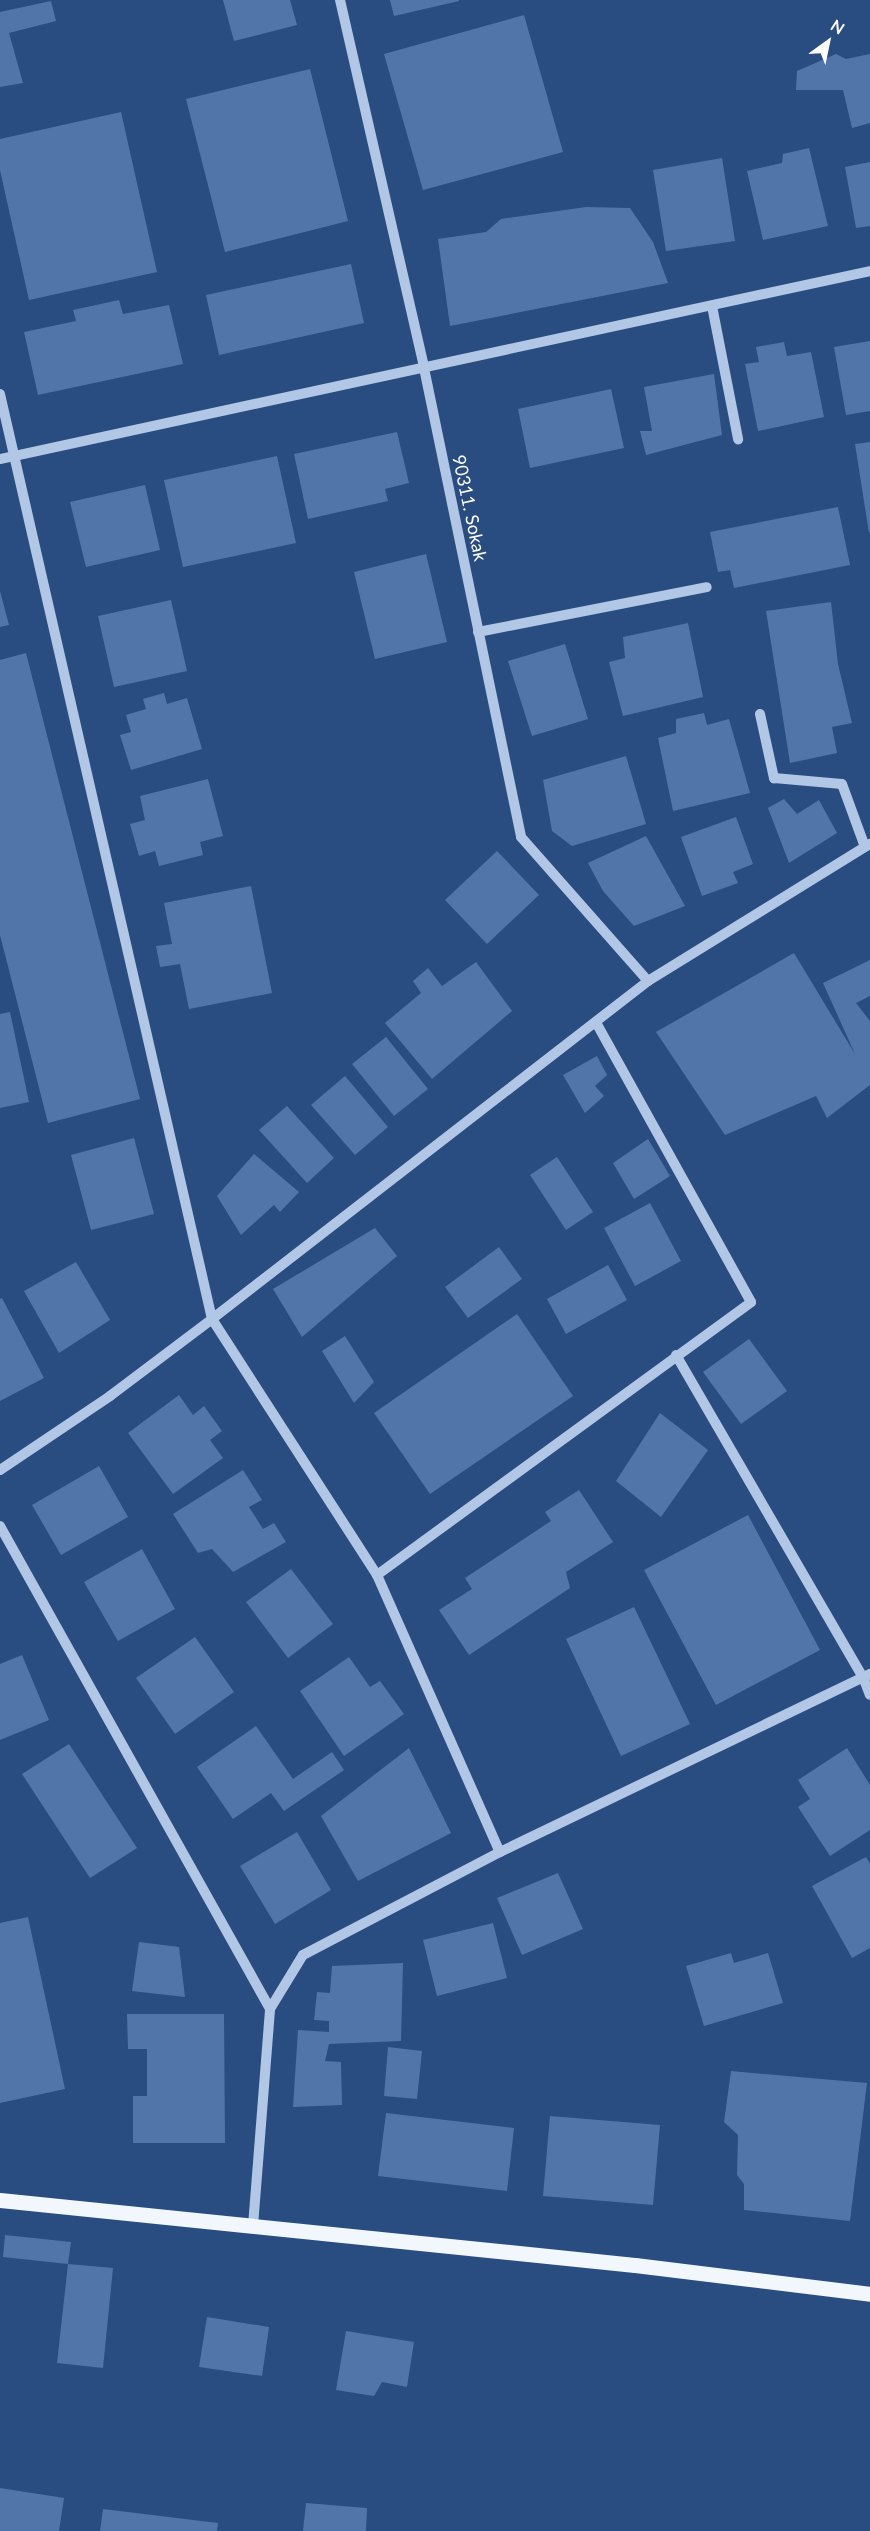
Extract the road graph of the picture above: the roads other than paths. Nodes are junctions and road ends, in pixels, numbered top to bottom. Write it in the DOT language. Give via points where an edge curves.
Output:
graph roads {
  1 [pos="340,0"];
  2 [pos="870,271"];
  3 [pos="711,306"];
  4 [pos="424,368"];
  5 [pos="0,394"];
  6 [pos="738,439"];
  7 [pos="14,456"];
  8 [pos="0,459"];
  9 [pos="706,587"];
  10 [pos="478,632"];
  11 [pos="760,714"];
  12 [pos="867,845"];
  13 [pos="648,981"];
  14 [pos="596,1022"];
  15 [pos="212,1319"];
  16 [pos="676,1355"];
  17 [pos="0,1470"];
  18 [pos="0,1526"];
  19 [pos="377,1575"];
  20 [pos="866,1676"];
  21 [pos="870,1695"];
  22 [pos="500,1852"];
  23 [pos="270,2009"];
  24 [pos="0,2200"];
  25 [pos="253,2226"];
  26 [pos="870,2294"];
  1 -- 4 [label="street, 90311. Sokak"];
  2 -- 3 [label="street"];
  3 -- 4 [label="street"];
  3 -- 6 [label="street"];
  4 -- 7 [label="street"];
  4 -- 10 [label="street, 90311. Sokak"];
  5 -- 7 [label="street"];
  7 -- 8 [label="street"];
  7 -- 15 [label="street"];
  9 -- 10 [label="street"];
  10 -- 13 [label="street, 90311. Sokak" via="521,837"];
  11 -- 12 [label="street" via="774,778 842,784"];
  12 -- 13 [label="street"];
  13 -- 14 [label="street"];
  14 -- 15 [label="street"];
  14 -- 16 [label="street" via="751,1302"];
  15 -- 17 [label="street" via="110,1396"];
  15 -- 19 [label="street"];
  16 -- 19 [label="street"];
  16 -- 20 [label="street"];
  18 -- 23 [label="street"];
  19 -- 22 [label="street"];
  20 -- 21 [label="street"];
  20 -- 22 [label="street"];
  22 -- 23 [label="street" via="303,1954"];
  23 -- 25 [label="street"];
  24 -- 25 [label="main road"];
  25 -- 26 [label="main road" via="635,2265"];
}
